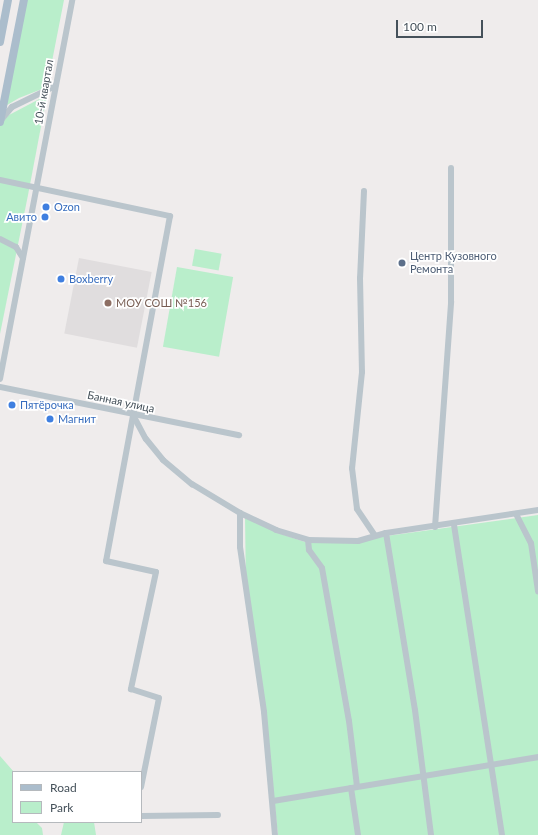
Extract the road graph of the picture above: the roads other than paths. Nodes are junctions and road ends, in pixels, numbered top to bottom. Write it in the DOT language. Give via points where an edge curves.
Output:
graph roads {
  1 [pos="8,0"];
  2 [pos="24,0"];
  3 [pos="72,0"];
  4 [pos="0,42"];
  5 [pos="55,86"];
  6 [pos="0,121"];
  7 [pos="451,168"];
  8 [pos="0,180"];
  9 [pos="38,188"];
  10 [pos="364,191"];
  11 [pos="0,239"];
  12 [pos="23,258"];
  13 [pos="0,379"];
  14 [pos="0,387"];
  15 [pos="133,415"];
  16 [pos="239,435"];
  17 [pos="538,510"];
  18 [pos="240,513"];
  19 [pos="516,514"];
  20 [pos="454,525"];
  21 [pos="435,527"];
  22 [pos="386,533"];
  23 [pos="375,536"];
  24 [pos="308,540"];
  25 [pos="538,591"];
  26 [pos="538,757"];
  27 [pos="491,764"];
  28 [pos="422,775"];
  29 [pos="142,782"];
  30 [pos="354,787"];
  31 [pos="273,801"];
  32 [pos="218,815"];
  33 [pos="142,816"];
  34 [pos="276,835"];
  35 [pos="358,835"];
  36 [pos="430,835"];
  37 [pos="502,835"];
  1 -- 4 [label="main road"];
  2 -- 6 [label="main road"];
  3 -- 5 [label="street, 10-й квартал"];
  5 -- 6 [label="street" via="12,108"];
  5 -- 9 [label="street, 10-й квартал"];
  7 -- 21 [label="street" via="451,302"];
  8 -- 9 [label="street"];
  9 -- 12 [label="street, 10-й квартал"];
  9 -- 15 [label="street" via="170,216"];
  10 -- 23 [label="street" via="360,278 362,372 352,468 357,509"];
  11 -- 12 [label="street" via="16,247"];
  12 -- 13 [label="street, 10-й квартал"];
  14 -- 15 [label="street, Банная улица"];
  15 -- 16 [label="street, Банная улица"];
  15 -- 18 [label="street" via="146,439 163,460 192,484"];
  15 -- 29 [label="street" via="106,561 156,572 131,689 159,698"];
  17 -- 19 [label="street"];
  18 -- 24 [label="street" via="276,530"];
  18 -- 31 [label="street" via="240,547 264,712"];
  19 -- 20 [label="street"];
  19 -- 25 [label="street" via="532,543"];
  20 -- 21 [label="street"];
  20 -- 27 [label="street" via="464,576"];
  21 -- 22 [label="street"];
  22 -- 23 [label="street"];
  22 -- 28 [label="street"];
  23 -- 24 [label="street" via="358,541"];
  24 -- 30 [label="street" via="309,550 322,568 349,721"];
  26 -- 27 [label="street"];
  27 -- 28 [label="street"];
  27 -- 37 [label="street"];
  28 -- 30 [label="street"];
  28 -- 36 [label="street"];
  30 -- 31 [label="street"];
  30 -- 35 [label="street"];
  31 -- 34 [label="street"];
  32 -- 33 [label="street"];
}
